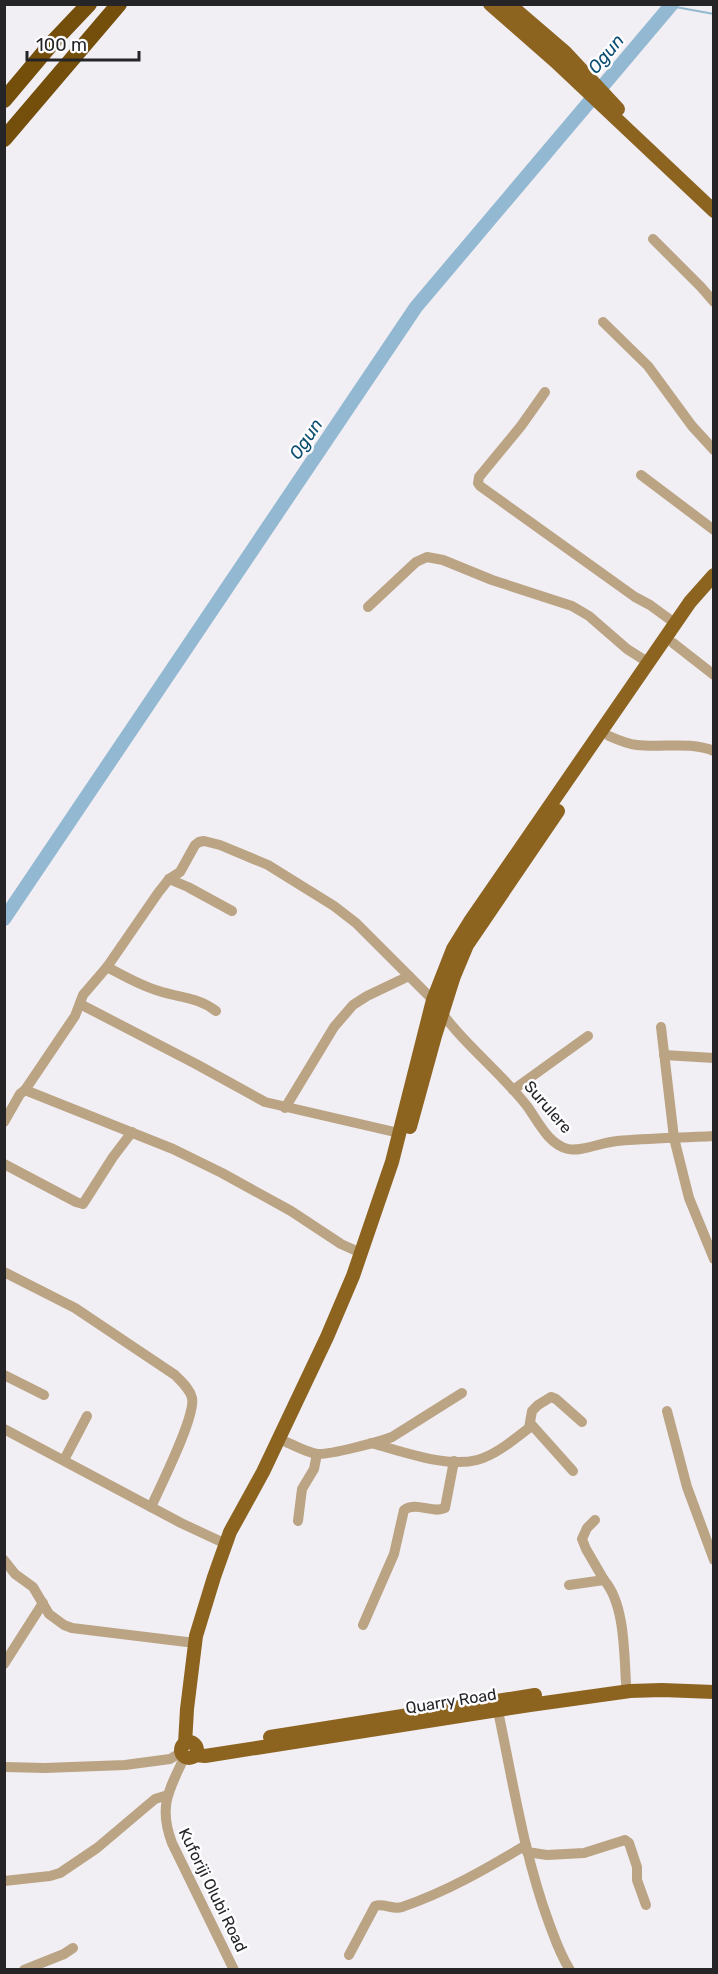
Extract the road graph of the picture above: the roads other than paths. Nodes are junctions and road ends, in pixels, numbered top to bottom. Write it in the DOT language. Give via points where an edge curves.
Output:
graph roads {
  1 [pos="89,4"];
  2 [pos="119,4"];
  3 [pos="490,4"];
  4 [pos="509,4"];
  5 [pos="560,56"];
  6 [pos="4,100"];
  7 [pos="4,139"];
  8 [pos="688,185"];
  9 [pos="714,206"];
  10 [pos="714,211"];
  11 [pos="653,239"];
  12 [pos="714,302"];
  13 [pos="603,322"];
  14 [pos="545,393"];
  15 [pos="714,450"];
  16 [pos="641,475"];
  17 [pos="714,530"];
  18 [pos="714,574"];
  19 [pos="714,588"];
  20 [pos="369,607"];
  21 [pos="676,624"];
  22 [pos="673,643"];
  23 [pos="649,663"];
  24 [pos="714,675"];
  25 [pos="609,736"];
  26 [pos="714,751"];
  27 [pos="169,879"];
  28 [pos="232,911"];
  29 [pos="107,967"];
  30 [pos="409,976"];
  31 [pos="433,1000"];
  32 [pos="80,1004"];
  33 [pos="216,1011"];
  34 [pos="442,1014"];
  35 [pos="661,1027"];
  36 [pos="588,1036"];
  37 [pos="664,1055"];
  38 [pos="714,1058"];
  39 [pos="26,1090"];
  40 [pos="513,1090"];
  41 [pos="285,1108"];
  42 [pos="4,1122"];
  43 [pos="132,1132"];
  44 [pos="399,1133"];
  45 [pos="714,1136"];
  46 [pos="674,1138"];
  47 [pos="4,1164"];
  48 [pos="361,1253"];
  49 [pos="714,1259"];
  50 [pos="4,1272"];
  51 [pos="4,1375"];
  52 [pos="462,1393"];
  53 [pos="44,1395"];
  54 [pos="667,1411"];
  55 [pos="87,1416"];
  56 [pos="582,1422"];
  57 [pos="531,1424"];
  58 [pos="4,1429"];
  59 [pos="286,1442"];
  60 [pos="371,1443"];
  61 [pos="317,1454"];
  62 [pos="64,1460"];
  63 [pos="454,1461"];
  64 [pos="573,1471"];
  65 [pos="151,1507"];
  66 [pos="595,1520"];
  67 [pos="298,1521"];
  68 [pos="225,1544"];
  69 [pos="4,1560"];
  70 [pos="714,1560"];
  71 [pos="604,1580"];
  72 [pos="569,1586"];
  73 [pos="43,1603"];
  74 [pos="363,1625"];
  75 [pos="195,1643"];
  76 [pos="4,1664"];
  77 [pos="626,1683"];
  78 [pos="714,1684"];
  79 [pos="714,1692"];
  80 [pos="498,1711"];
  81 [pos="190,1750"];
  82 [pos="4,1767"];
  83 [pos="168,1795"];
  84 [pos="527,1848"];
  85 [pos="4,1881"];
  86 [pos="646,1905"];
  87 [pos="73,1948"];
  88 [pos="349,1955"];
  89 [pos="229,1968"];
  90 [pos="24,1970"];
  91 [pos="570,1970"];
  1 -- 6 [label="highway"];
  2 -- 7 [label="highway"];
  3 -- 5 [label="main road"];
  4 -- 5 [label="main road"];
  5 -- 8 [label="main road"];
  8 -- 9 [label="main road"];
  8 -- 10 [label="main road"];
  11 -- 12 [label="street"];
  13 -- 15 [label="street" via="648,366"];
  14 -- 21 [label="street" via="478,483"];
  16 -- 17 [label="street"];
  18 -- 21 [label="main road"];
  19 -- 22 [label="main road"];
  20 -- 23 [label="street" via="416,562 427,557 443,560 572,606"];
  21 -- 23 [label="main road"];
  22 -- 24 [label="street"];
  22 -- 25 [label="main road"];
  23 -- 31 [label="main road" via="465,930 453,949"];
  25 -- 26 [label="street" via="636,745 687,745"];
  25 -- 34 [label="main road" via="467,945"];
  27 -- 28 [label="street"];
  27 -- 29 [label="street"];
  27 -- 30 [label="street, Surulere" via="180,872 195,845 204,841 220,845 268,865 334,906"];
  29 -- 32 [label="street"];
  29 -- 33 [label="street" via="161,992 197,999"];
  30 -- 31 [label="street, Surulere"];
  30 -- 41 [label="street" via="353,1005 334,1027"];
  31 -- 34 [label="street, Surulere"];
  31 -- 44 [label="main road"];
  32 -- 39 [label="street"];
  32 -- 41 [label="street" via="256,1098"];
  34 -- 40 [label="street, Surulere"];
  34 -- 59 [label="main road" via="396,1178 360,1282"];
  35 -- 37 [label="street"];
  36 -- 40 [label="street"];
  37 -- 38 [label="street"];
  37 -- 46 [label="street"];
  39 -- 42 [label="street"];
  39 -- 43 [label="street"];
  40 -- 46 [label="street, Surulere" via="552,1140 569,1149 615,1141"];
  41 -- 44 [label="street"];
  43 -- 47 [label="street" via="83,1204"];
  43 -- 48 [label="street" via="222,1173"];
  44 -- 48 [label="main road"];
  45 -- 46 [label="street, Surulere"];
  46 -- 49 [label="street" via="689,1198"];
  48 -- 68 [label="main road" via="327,1337"];
  50 -- 65 [label="street" via="75,1308 186,1386 192,1405"];
  51 -- 53 [label="street"];
  52 -- 60 [label="street" via="392,1437"];
  54 -- 70 [label="street" via="687,1487"];
  55 -- 62 [label="street"];
  56 -- 57 [label="street" via="552,1397 532,1411"];
  57 -- 63 [label="street" via="490,1454 476,1460"];
  57 -- 64 [label="street"];
  58 -- 62 [label="street"];
  59 -- 61 [label="street"];
  59 -- 81 [label="main road" via="234,1543 221,1580 200,1663"];
  60 -- 61 [label="street"];
  60 -- 63 [label="street"];
  61 -- 67 [label="street" via="314,1469 302,1489"];
  62 -- 65 [label="street"];
  63 -- 74 [label="street" via="445,1508 414,1506 404,1510 394,1554"];
  65 -- 68 [label="street"];
  66 -- 71 [label="street" via="582,1539"];
  68 -- 75 [label="main road"];
  69 -- 73 [label="street" via="33,1587"];
  71 -- 72 [label="street"];
  71 -- 77 [label="street" via="620,1621"];
  73 -- 75 [label="street" via="54,1619 72,1628"];
  73 -- 76 [label="street"];
  75 -- 81 [label="main road" via="186,1709"];
  77 -- 78 [label="main road, Quarry Road"];
  77 -- 81 [label="main road, Quarry Road"];
  79 -- 80 [label="main road, Quarry Road" via="630,1691"];
  80 -- 81 [label="main road, Quarry Road" via="205,1756"];
  80 -- 84 [label="street"];
  81 -- 82 [label="street" via="170,1759 125,1765"];
  81 -- 83 [label="street, Kuforiji Olubi Road"];
  83 -- 85 [label="street" via="155,1798 97,1848 60,1873"];
  83 -- 89 [label="street, Kuforiji Olubi Road" via="166,1827"];
  84 -- 86 [label="street" via="547,1855 584,1853 625,1840 637,1867"];
  84 -- 88 [label="street" via="471,1878 398,1909 378,1904"];
  84 -- 91 [label="street" via="540,1900"];
  87 -- 90 [label="street"];
}
